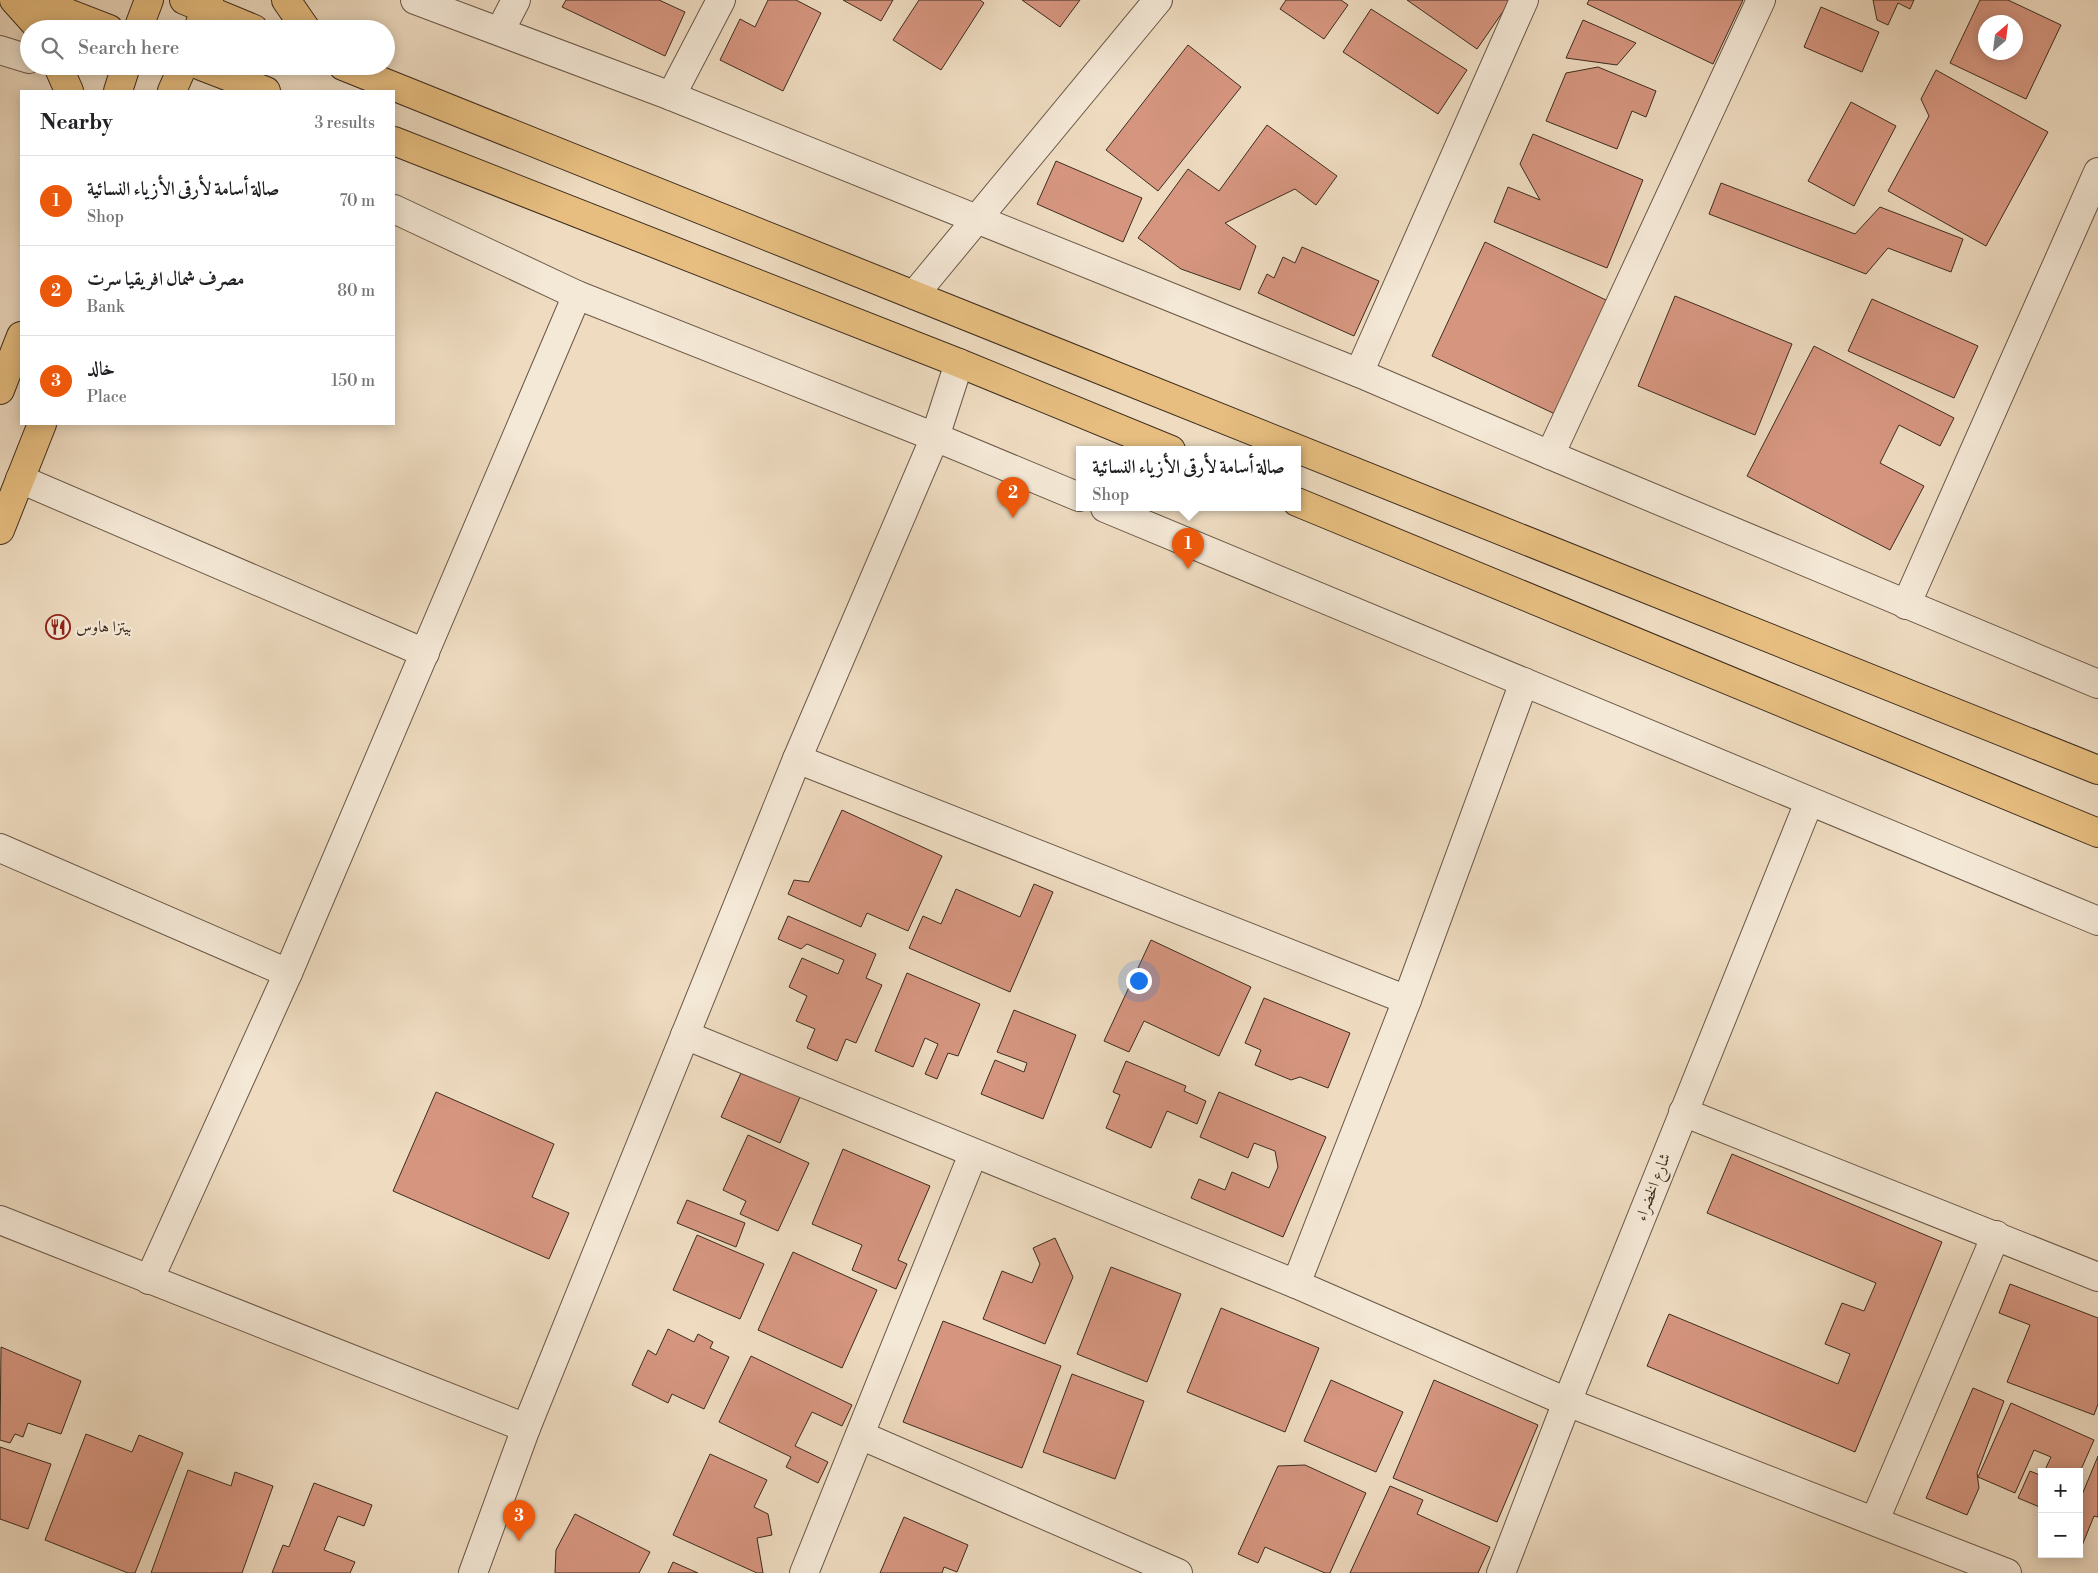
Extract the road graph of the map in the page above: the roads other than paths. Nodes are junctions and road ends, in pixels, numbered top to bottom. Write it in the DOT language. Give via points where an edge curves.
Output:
graph roads {
  1 [pos="14,0"];
  2 [pos="34,0"];
  3 [pos="149,0"];
  4 [pos="286,0"];
  5 [pos="415,0"];
  6 [pos="516,0"];
  7 [pos="721,0"];
  8 [pos="1158,0"];
  9 [pos="1524,0"];
  10 [pos="1761,0"];
  11 [pos="199,9"];
  12 [pos="32,20"];
  13 [pos="86,20"];
  14 [pos="141,20"];
  15 [pos="229,20"];
  16 [pos="300,20"];
  17 [pos="500,31"];
  18 [pos="0,50"];
  19 [pos="20,57"];
  20 [pos="123,75"];
  21 [pos="179,75"];
  22 [pos="224,75"];
  23 [pos="365,75"];
  24 [pos="118,90"];
  25 [pos="172,90"];
  26 [pos="263,90"];
  27 [pos="671,96"];
  28 [pos="395,141"];
  29 [pos="2098,172"];
  30 [pos="395,209"];
  31 [pos="978,219"];
  32 [pos="577,295"];
  33 [pos="914,295"];
  34 [pos="20,339"];
  35 [pos="959,363"];
  36 [pos="1359,373"];
  37 [pos="0,390"];
  38 [pos="42,425"];
  39 [pos="935,437"];
  40 [pos="1161,446"];
  41 [pos="1290,446"];
  42 [pos="1301,450"];
  43 [pos="1550,456"];
  44 [pos="20,479"];
  45 [pos="1076,496"];
  46 [pos="1301,504"];
  47 [pos="1112,511"];
  48 [pos="0,530"];
  49 [pos="1906,605"];
  50 [pos="425,653"];
  51 [pos="1524,682"];
  52 [pos="2098,684"];
  53 [pos="797,759"];
  54 [pos="2098,770"];
  55 [pos="1809,802"];
  56 [pos="2098,833"];
  57 [pos="0,848"];
  58 [pos="2098,921"];
  59 [pos="288,973"];
  60 [pos="1407,1000"];
  61 [pos="685,1035"];
  62 [pos="1683,1112"];
  63 [pos="973,1154"];
  64 [pos="0,1220"];
  65 [pos="1996,1236"];
  66 [pos="2098,1277"];
  67 [pos="149,1280"];
  68 [pos="1296,1284"];
  69 [pos="1567,1402"];
  70 [pos="526,1428"];
  71 [pos="860,1435"];
  72 [pos="1875,1520"];
  73 [pos="473,1573"];
  74 [pos="804,1573"];
  75 [pos="1178,1573"];
  76 [pos="1501,1573"];
  77 [pos="2007,1573"];
  1 -- 12 [label="main road"];
  2 -- 13 [label="main road"];
  3 -- 14 [label="main road"];
  4 -- 16 [label="main road"];
  5 -- 17 [label="street"];
  6 -- 17 [label="street"];
  7 -- 27 [label="street"];
  8 -- 31 [label="street"];
  9 -- 36 [label="street"];
  10 -- 43 [label="street"];
  11 -- 15 [label="main road"];
  17 -- 27 [label="street"];
  18 -- 19 [label="street"];
  20 -- 24 [label="main road"];
  21 -- 25 [label="main road"];
  22 -- 26 [label="main road"];
  23 -- 33 [label="main road"];
  27 -- 31 [label="street"];
  28 -- 35 [label="main road"];
  29 -- 49 [label="street"];
  30 -- 32 [label="street"];
  31 -- 33 [label="street"];
  31 -- 36 [label="street"];
  32 -- 39 [label="street"];
  32 -- 50 [label="street"];
  33 -- 41 [label="main road"];
  34 -- 37 [label="main road"];
  35 -- 39 [label="street"];
  35 -- 40 [label="main road"];
  36 -- 43 [label="street"];
  38 -- 44 [label="main road"];
  39 -- 45 [label="street"];
  39 -- 53 [label="street"];
  42 -- 54 [label="main road"];
  43 -- 49 [label="street"];
  44 -- 48 [label="main road"];
  44 -- 50 [label="street"];
  46 -- 56 [label="main road"];
  47 -- 51 [label="street"];
  49 -- 52 [label="street"];
  50 -- 59 [label="street"];
  51 -- 55 [label="street"];
  51 -- 60 [label="street"];
  53 -- 60 [label="street"];
  53 -- 61 [label="street"];
  55 -- 58 [label="street"];
  55 -- 62 [label="street, شارع الخضراء"];
  57 -- 59 [label="street"];
  59 -- 67 [label="street"];
  60 -- 68 [label="street"];
  61 -- 63 [label="street"];
  61 -- 70 [label="street"];
  62 -- 65 [label="street"];
  62 -- 69 [label="street, شارع الخضراء"];
  63 -- 68 [label="street"];
  63 -- 71 [label="street"];
  64 -- 67 [label="street"];
  65 -- 66 [label="street"];
  65 -- 72 [label="street"];
  67 -- 70 [label="street"];
  68 -- 69 [label="street"];
  69 -- 72 [label="street"];
  69 -- 76 [label="street, شارع الخضراء"];
  70 -- 73 [label="street"];
  71 -- 74 [label="street"];
  71 -- 75 [label="street"];
  72 -- 77 [label="street"];
}
